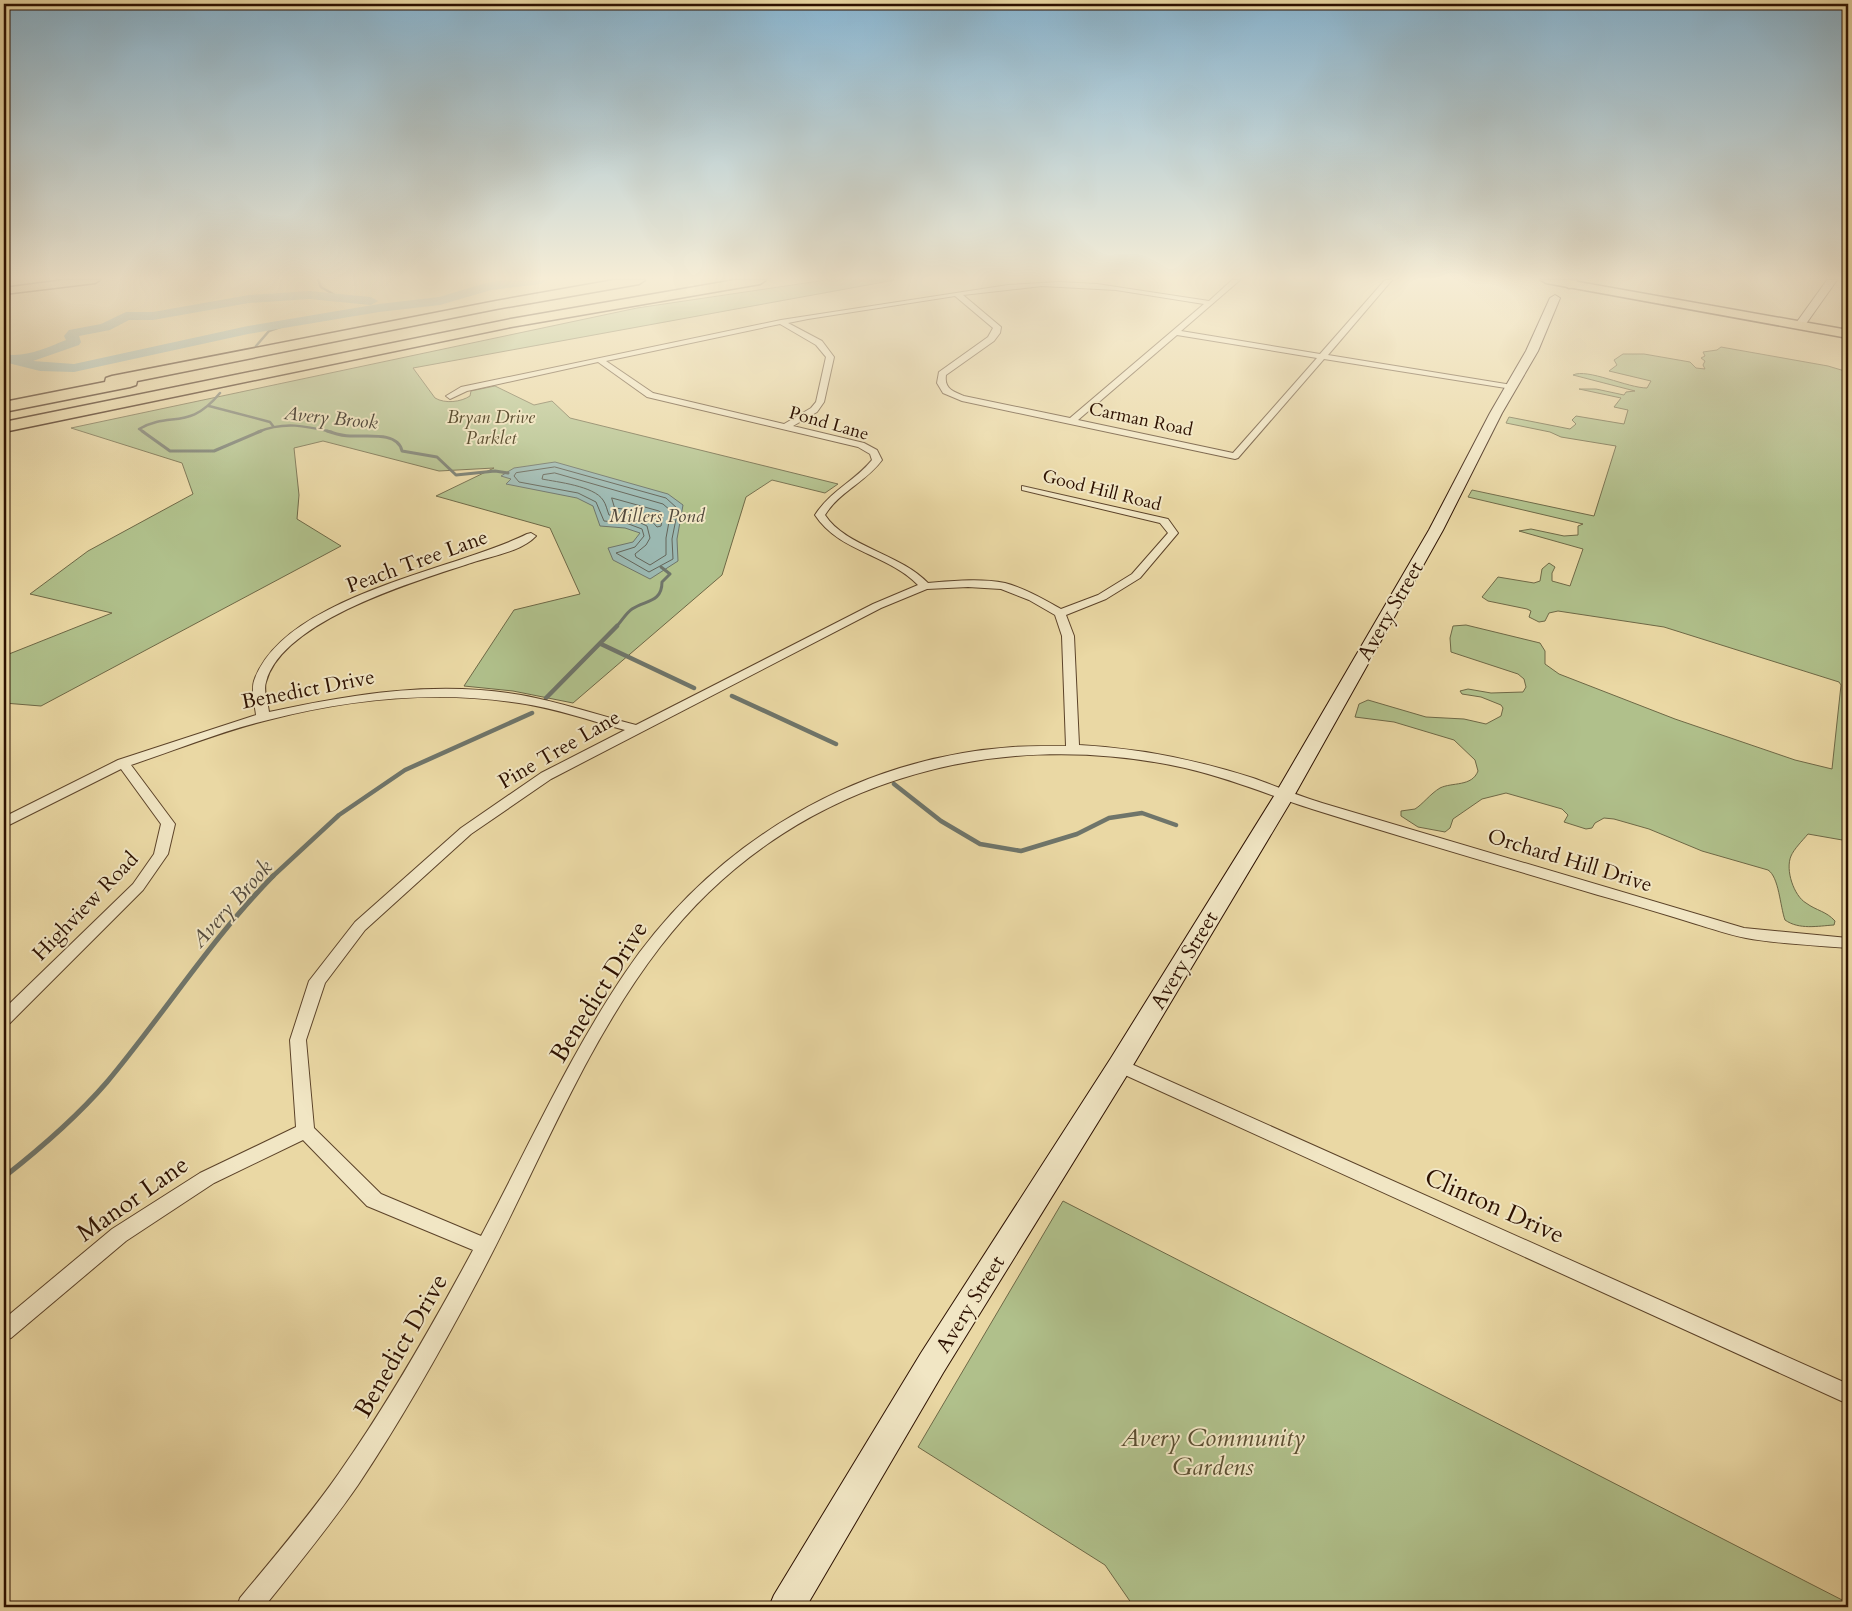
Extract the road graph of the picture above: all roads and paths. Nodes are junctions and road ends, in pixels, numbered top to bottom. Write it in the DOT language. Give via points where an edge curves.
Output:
graph roads {
  1 [pos="241,355"];
  2 [pos="265,355"];
  3 [pos="331,355"];
  4 [pos="356,355"];
  5 [pos="623,355"];
  6 [pos="829,355"];
  7 [pos="968,355"];
  8 [pos="1151,355"];
  9 [pos="1312,355"];
  10 [pos="1530,355"];
  11 [pos="1323,357"];
  12 [pos="600,360"];
  13 [pos="1512,387"];
  14 [pos="450,396"];
  15 [pos="4,402"];
  16 [pos="4,407"];
  17 [pos="4,421"];
  18 [pos="1072,421"];
  19 [pos="4,427"];
  20 [pos="786,427"];
  21 [pos="1025,488"];
  22 [pos="532,536"];
  23 [pos="925,586"];
  24 [pos="1060,613"];
  25 [pos="263,717"];
  26 [pos="636,729"];
  27 [pos="1072,748"];
  28 [pos="123,763"];
  29 [pos="1284,796"];
  30 [pos="4,822"];
  31 [pos="1848,943"];
  32 [pos="4,1019"];
  33 [pos="1120,1065"];
  34 [pos="305,1131"];
  35 [pos="486,1247"];
  36 [pos="4,1331"];
  37 [pos="1848,1394"];
  38 [pos="249,1607"];
  39 [pos="786,1607"];
  1 -- 15 [label="highway"];
  2 -- 16 [label="highway"];
  3 -- 17 [label="highway"];
  4 -- 19 [label="highway"];
  5 -- 12 [label="street"];
  6 -- 20 [label="street" via="820,402 814,410"];
  7 -- 18 [label="street, Carman Road" via="942,374 941,383 946,390 962,398"];
  8 -- 18 [label="street"];
  9 -- 11 [label="street"];
  10 -- 13 [label="main road, Avery Street"];
  11 -- 13 [label="street"];
  11 -- 18 [label="street, Carman Road" via="1235,456"];
  12 -- 14 [label="street" via="464,389"];
  12 -- 20 [label="street, Pond Lane" via="650,395"];
  13 -- 29 [label="main road, Avery Street" via="1436,530"];
  20 -- 23 [label="street, Pond Lane" via="861,445 874,452 877,460 871,470 838,492 825,504 820,515 824,524 836,534 896,562"];
  21 -- 24 [label="street, Good Hill Road" via="1164,521 1173,533 1136,576 1102,598"];
  22 -- 25 [label="street, Peach Tree Lane" via="507,548 364,597 294,637 271,659 259,683"];
  23 -- 24 [label="street, Pine Tree Lane" via="1003,586"];
  23 -- 26 [label="street, Pine Tree Lane" via="877,606"];
  24 -- 27 [label="street" via="1068,636"];
  25 -- 26 [label="street, Benedict Drive" via="327,704 404,694 459,693 521,699"];
  25 -- 28 [label="street, Benedict Drive"];
  26 -- 34 [label="street, Pine Tree Lane" via="546,776 466,831 360,926 317,981 298,1040"];
  27 -- 29 [label="street, Benedict Drive" via="1147,756 1198,767 1265,786"];
  27 -- 35 [label="street, Benedict Drive" via="1023,749 946,759 881,778 830,799 788,822 714,876 657,939 593,1037"];
  28 -- 30 [label="street, Benedict Drive"];
  28 -- 32 [label="street, Highview Road" via="168,824 161,854 138,887"];
  29 -- 31 [label="street, Orchard Hill Drive" via="1744,933"];
  29 -- 33 [label="main road, Avery Street"];
  33 -- 37 [label="street, Clinton Drive"];
  33 -- 39 [label="main road, Avery Street" via="938,1354"];
  34 -- 35 [label="street" via="374,1200"];
  34 -- 36 [label="street, Manor Lane" via="207,1178 119,1235"];
  35 -- 38 [label="street, Benedict Drive" via="359,1463 298,1547"];
}
